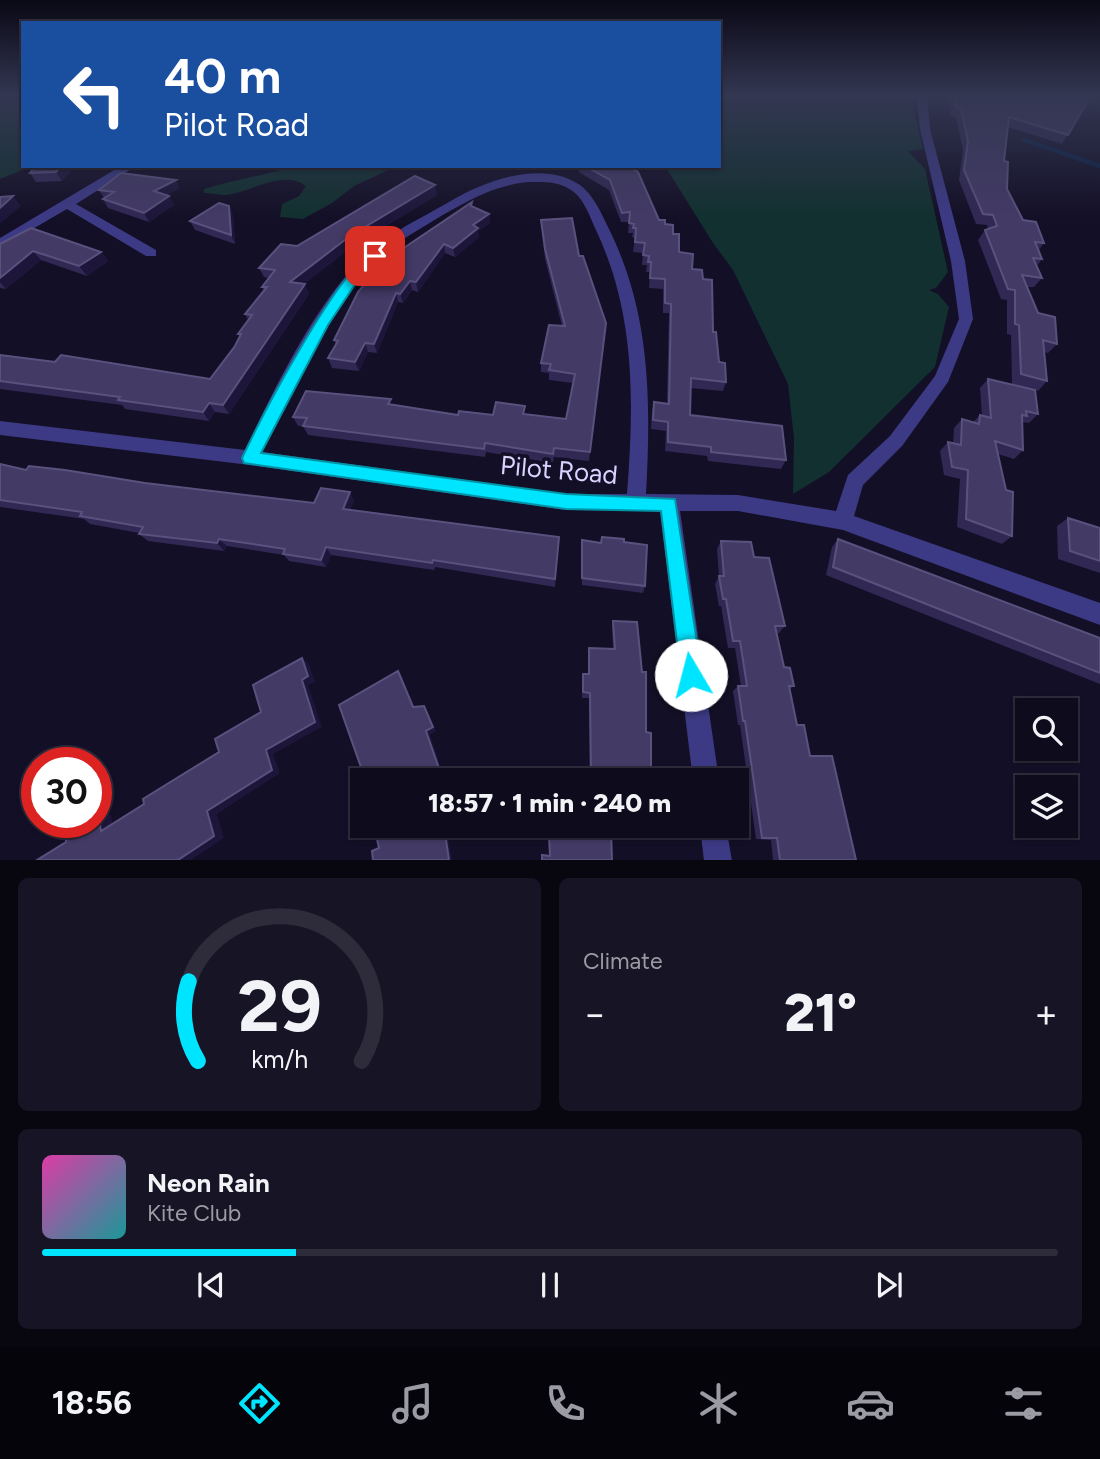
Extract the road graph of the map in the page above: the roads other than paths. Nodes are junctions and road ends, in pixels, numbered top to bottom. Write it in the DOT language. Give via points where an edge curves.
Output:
graph roads {
  1 [pos="927,137"];
  2 [pos="127,168"];
  3 [pos="68,204"];
  4 [pos="0,244"];
  5 [pos="151,253"];
  6 [pos="0,428"];
  7 [pos="250,458"];
  8 [pos="636,502"];
  9 [pos="669,504"];
  10 [pos="843,521"];
  11 [pos="1100,614"];
  12 [pos="704,768"];
  13 [pos="715,838"];
  14 [pos="718,860"];
  1 -- 10 [label="street" via="958,261 966,318 942,378 896,441 855,481"];
  2 -- 3 [label="street"];
  3 -- 4 [label="street"];
  3 -- 5 [label="street"];
  6 -- 7 [label="street, Pilot Road"];
  7 -- 8 [label="street, Pilot Road" via="566,502"];
  7 -- 8 [label="street" via="322,324 357,271 392,239 482,188 517,179 547,179 575,187 592,208 609,242 628,305 637,339 639,388"];
  8 -- 9 [label="street, Pilot Road"];
  9 -- 10 [label="street, Pilot Road" via="738,503"];
  9 -- 12 [label="street"];
  10 -- 11 [label="street, Pilot Road"];
  13 -- 14 [label="street"];
}
